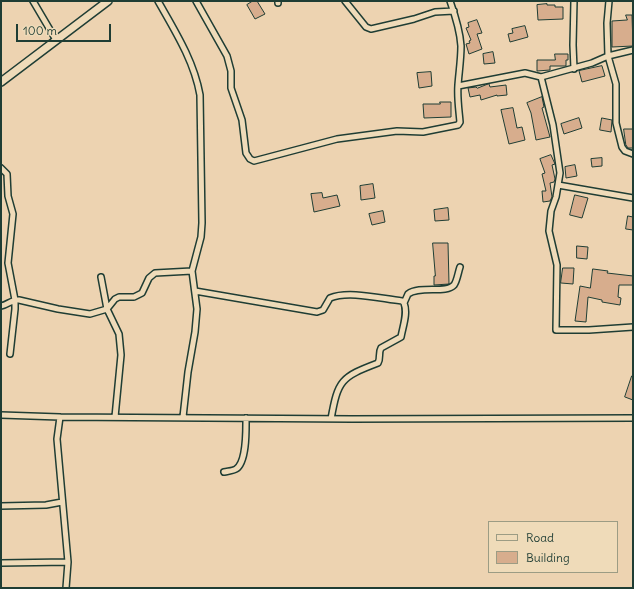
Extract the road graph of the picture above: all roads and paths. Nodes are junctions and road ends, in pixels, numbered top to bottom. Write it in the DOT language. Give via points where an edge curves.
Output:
graph roads {
  1 [pos="33,1"];
  2 [pos="108,1"];
  3 [pos="158,1"];
  4 [pos="196,1"];
  5 [pos="345,1"];
  6 [pos="450,1"];
  7 [pos="574,1"];
  8 [pos="609,1"];
  9 [pos="454,11"];
  10 [pos="56,40"];
  11 [pos="633,50"];
  12 [pos="608,56"];
  13 [pos="574,69"];
  14 [pos="541,77"];
  15 [pos="1,82"];
  16 [pos="458,86"];
  17 [pos="633,154"];
  18 [pos="1,168"];
  19 [pos="558,185"];
  20 [pos="633,198"];
  21 [pos="460,267"];
  22 [pos="192,271"];
  23 [pos="101,277"];
  24 [pos="195,291"];
  25 [pos="15,300"];
  26 [pos="404,302"];
  27 [pos="1,306"];
  28 [pos="107,309"];
  29 [pos="633,327"];
  30 [pos="10,354"];
  31 [pos="1,415"];
  32 [pos="60,417"];
  33 [pos="115,417"];
  34 [pos="183,418"];
  35 [pos="246,418"];
  36 [pos="633,418"];
  37 [pos="331,419"];
  38 [pos="224,472"];
  39 [pos="62,502"];
  40 [pos="1,506"];
  41 [pos="68,562"];
  42 [pos="1,563"];
  43 [pos="66,588"];
  1 -- 10 [label="street"];
  2 -- 10 [label="main road"];
  3 -- 22 [label="street" via="179,38 197,79 200,95 202,222 201,237"];
  4 -- 16 [label="street" via="227,56 231,71 231,88 242,120 246,153 254,161 337,139 397,131 423,132 458,125"];
  5 -- 9 [label="street" via="366,27 371,29 435,12"];
  6 -- 9 [label="street"];
  7 -- 13 [label="street"];
  8 -- 12 [label="street"];
  9 -- 16 [label="street" via="461,45"];
  10 -- 15 [label="main road"];
  11 -- 12 [label="street"];
  12 -- 13 [label="street"];
  12 -- 17 [label="street" via="616,84 616,123 622,147"];
  13 -- 14 [label="street"];
  14 -- 16 [label="street" via="525,73"];
  14 -- 19 [label="street" via="560,173"];
  18 -- 25 [label="street" via="8,174 8,196 14,214 8,263"];
  19 -- 20 [label="street"];
  19 -- 29 [label="street" via="549,231 557,265 556,330"];
  21 -- 26 [label="street" via="452,287 410,292"];
  22 -- 24 [label="street"];
  22 -- 28 [label="street" via="155,273 149,278 142,293 134,297 119,297"];
  23 -- 28 [label="street"];
  24 -- 26 [label="street" via="317,312 323,310 334,296 355,295"];
  24 -- 34 [label="street" via="196,317"];
  25 -- 27 [label="street"];
  25 -- 28 [label="street" via="87,314"];
  25 -- 30 [label="street"];
  26 -- 37 [label="street" via="405,321 401,337 381,348 378,363 349,375 341,384 335,396"];
  28 -- 33 [label="street" via="119,334 121,355"];
  31 -- 32 [label="street"];
  32 -- 33 [label="street"];
  32 -- 39 [label="street" via="57,439"];
  33 -- 34 [label="street"];
  34 -- 35 [label="street"];
  35 -- 37 [label="street"];
  35 -- 38 [label="street" via="244,452 239,467"];
  36 -- 37 [label="street"];
  39 -- 40 [label="street"];
  39 -- 41 [label="street"];
  41 -- 42 [label="street"];
  41 -- 43 [label="street"];
}
